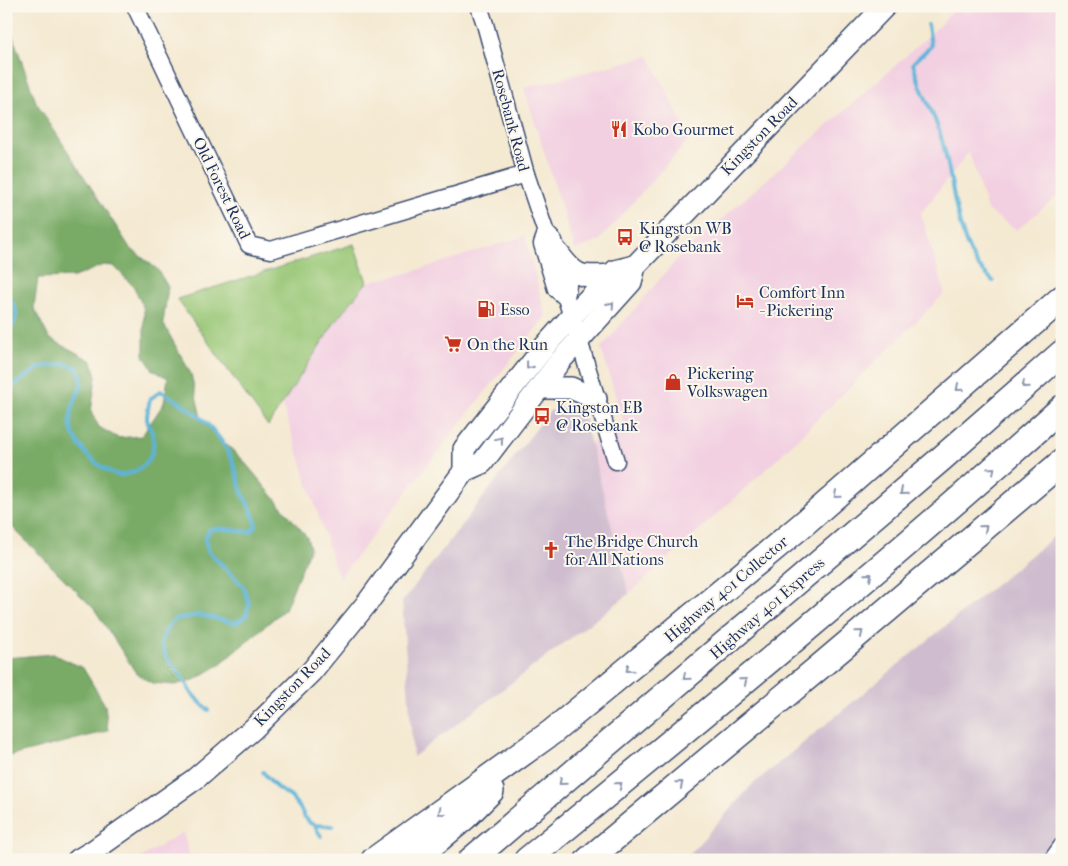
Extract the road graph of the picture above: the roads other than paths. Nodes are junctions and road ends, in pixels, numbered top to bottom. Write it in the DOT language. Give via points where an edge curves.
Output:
graph roads {
  1 [pos="135,6"];
  2 [pos="479,6"];
  3 [pos="885,6"];
  4 [pos="526,174"];
  5 [pos="546,233"];
  6 [pos="558,253"];
  7 [pos="635,266"];
  8 [pos="610,275"];
  9 [pos="1062,298"];
  10 [pos="569,307"];
  11 [pos="579,340"];
  12 [pos="1062,353"];
  13 [pos="541,388"];
  14 [pos="596,398"];
  15 [pos="1062,408"];
  16 [pos="616,461"];
  17 [pos="1062,462"];
  18 [pos="464,471"];
  19 [pos="552,732"];
  20 [pos="1062,846"];
  21 [pos="89,857"];
  22 [pos="374,860"];
  23 [pos="414,860"];
  24 [pos="471,860"];
  25 [pos="527,860"];
  26 [pos="588,860"];
  27 [pos="1052,860"];
  1 -- 4 [label="street, Old Forest Road" via="249,245 271,250"];
  2 -- 4 [label="street, Rosebank Road"];
  3 -- 7 [label="main road, Kingston Road"];
  4 -- 5 [label="street, Rosebank Road"];
  5 -- 6 [label="street, Rosebank Road" via="554,241"];
  5 -- 10 [label="street, Rosebank Road" via="542,244 556,289"];
  6 -- 8 [label="main road" via="575,273"];
  6 -- 10 [label="street, Rosebank Road" via="568,285"];
  7 -- 8 [label="main road, Kingston Road"];
  11 -- 7 [label="main road, Kingston Road, one-way" via="631,282"];
  8 -- 10 [label="main road, Kingston Road"];
  9 -- 19 [label="highway, Highway 401 Collector, one-way" via="801,526"];
  10 -- 11 [label="street, Rosebank Road"];
  10 -- 18 [label="main road, Kingston Road, one-way" via="546,345 464,449"];
  11 -- 13 [label="main road, Kingston Road"];
  11 -- 14 [label="street, Rosebank Road"];
  12 -- 24 [label="highway, Highway 401 Express, one-way"];
  13 -- 14 [label="main road" via="572,388"];
  18 -- 13 [label="main road, Kingston Road, one-way" via="482,463"];
  14 -- 16 [label="street, Rosebank Road"];
  25 -- 15 [label="highway, one-way" via="694,724"];
  26 -- 17 [label="highway, one-way"];
  18 -- 21 [label="main road, Kingston Road" via="368,602 310,672 253,729 195,779"];
  19 -- 22 [label="highway, Highway 401 Collector, one-way"];
  19 -- 23 [label="highway" via="465,817"];
  20 -- 27 [label="street"];
}
